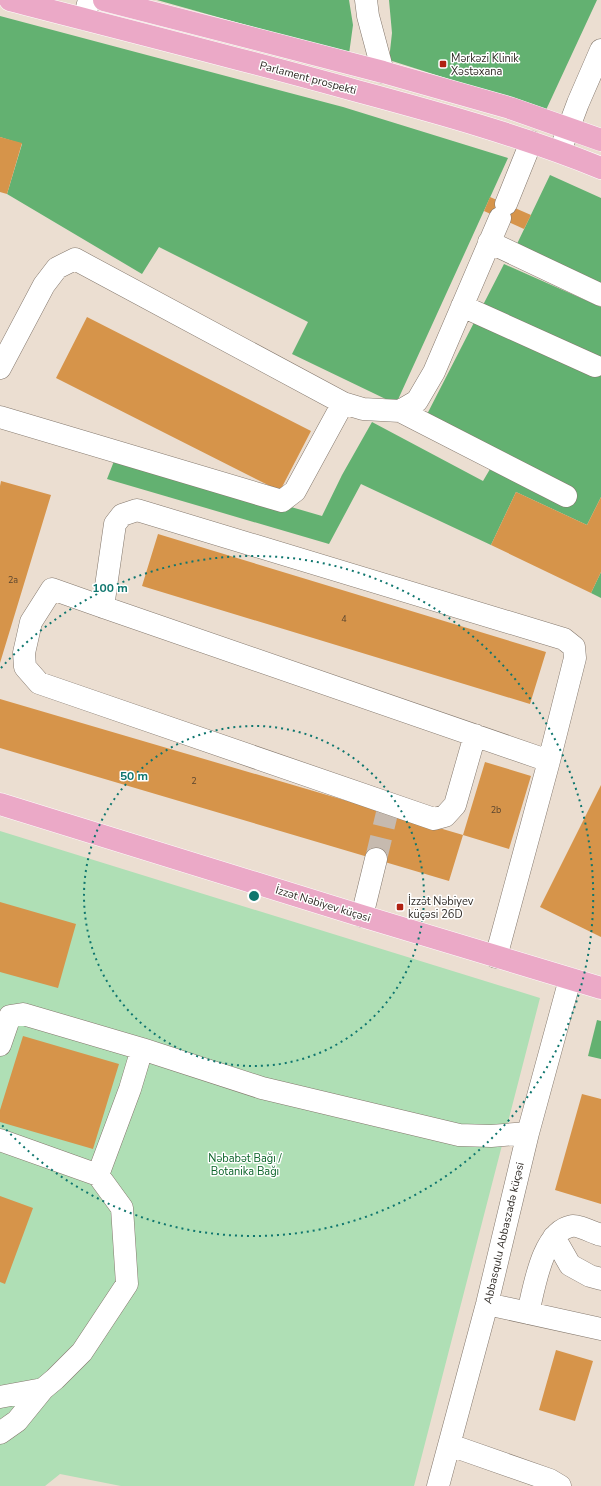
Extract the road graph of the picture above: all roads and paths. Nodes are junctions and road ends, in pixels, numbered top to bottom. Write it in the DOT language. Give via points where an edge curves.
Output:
graph roads {
  1 [pos="10,0"];
  2 [pos="104,0"];
  3 [pos="366,0"];
  4 [pos="87,10"];
  5 [pos="599,59"];
  6 [pos="383,72"];
  7 [pos="569,128"];
  8 [pos="601,140"];
  9 [pos="531,142"];
  10 [pos="560,151"];
  11 [pos="601,168"];
  12 [pos="489,242"];
  13 [pos="601,296"];
  14 [pos="462,306"];
  15 [pos="595,366"];
  16 [pos="0,368"];
  17 [pos="342,403"];
  18 [pos="400,411"];
  19 [pos="0,417"];
  20 [pos="566,496"];
  21 [pos="102,607"];
  22 [pos="475,735"];
  23 [pos="549,761"];
  24 [pos="0,804"];
  25 [pos="376,859"];
  26 [pos="362,916"];
  27 [pos="496,957"];
  28 [pos="570,980"];
  29 [pos="601,988"];
  30 [pos="0,1045"];
  31 [pos="142,1049"];
  32 [pos="528,1133"];
  33 [pos="0,1140"];
  34 [pos="98,1175"];
  35 [pos="601,1235"];
  36 [pos="554,1237"];
  37 [pos="601,1279"];
  38 [pos="487,1304"];
  39 [pos="528,1313"];
  40 [pos="601,1329"];
  41 [pos="43,1389"];
  42 [pos="0,1397"];
  43 [pos="0,1434"];
  44 [pos="450,1445"];
  45 [pos="438,1486"];
  46 [pos="560,1486"];
  1 -- 4 [label="main road, Parlament prospekti"];
  2 -- 6 [label="main road"];
  3 -- 6 [label="street"];
  4 -- 9 [label="main road, Parlament prospekti"];
  5 -- 7 [label="street"];
  6 -- 7 [label="main road" via="510,108"];
  7 -- 8 [label="main road"];
  7 -- 10 [label="street"];
  9 -- 10 [label="main road, Parlament prospekti"];
  9 -- 12 [label="street"];
  10 -- 11 [label="main road, Parlament prospekti"];
  12 -- 13 [label="street"];
  12 -- 14 [label="street"];
  14 -- 15 [label="street"];
  14 -- 18 [label="street" via="434,372 417,401"];
  16 -- 17 [label="street" via="44,286 57,268 75,259"];
  17 -- 18 [label="street" via="363,409"];
  17 -- 19 [label="street" via="295,491 282,501"];
  18 -- 20 [label="street"];
  21 -- 22 [label="street"];
  21 -- 22 [label="street" via="52,588 31,622 24,653 25,667 39,683 388,808 434,819 445,816 455,805"];
  21 -- 23 [label="street" via="115,524 122,515 137,510 564,639 574,647 575,658"];
  22 -- 23 [label="street"];
  23 -- 27 [label="street"];
  24 -- 26 [label="main road, İzzət Nəbiyev küçəsi"];
  25 -- 26 [label="street"];
  26 -- 27 [label="main road, İzzət Nəbiyev küçəsi"];
  27 -- 28 [label="main road, İzzət Nəbiyev küçəsi"];
  28 -- 29 [label="main road, İzzət Nəbiyev küçəsi"];
  28 -- 32 [label="street, Abbasqulu Abbaszadə küçəsi"];
  30 -- 31 [label="street" via="10,1016 23,1014"];
  31 -- 32 [label="street" via="262,1088 459,1135"];
  31 -- 34 [label="street"];
  32 -- 38 [label="street, Abbasqulu Abbaszadə küçəsi"];
  33 -- 34 [label="street"];
  34 -- 41 [label="street" via="122,1208 127,1284 82,1352"];
  35 -- 36 [label="street" via="573,1225 561,1229"];
  36 -- 37 [label="street" via="570,1265"];
  36 -- 39 [label="street" via="543,1257"];
  38 -- 39 [label="street"];
  38 -- 44 [label="street, Abbasqulu Abbaszadə küçəsi"];
  39 -- 40 [label="street"];
  41 -- 42 [label="street"];
  41 -- 43 [label="street" via="17,1421"];
  44 -- 45 [label="street, Abbasqulu Abbaszadə küçəsi"];
  44 -- 46 [label="street" via="550,1480"];
}
